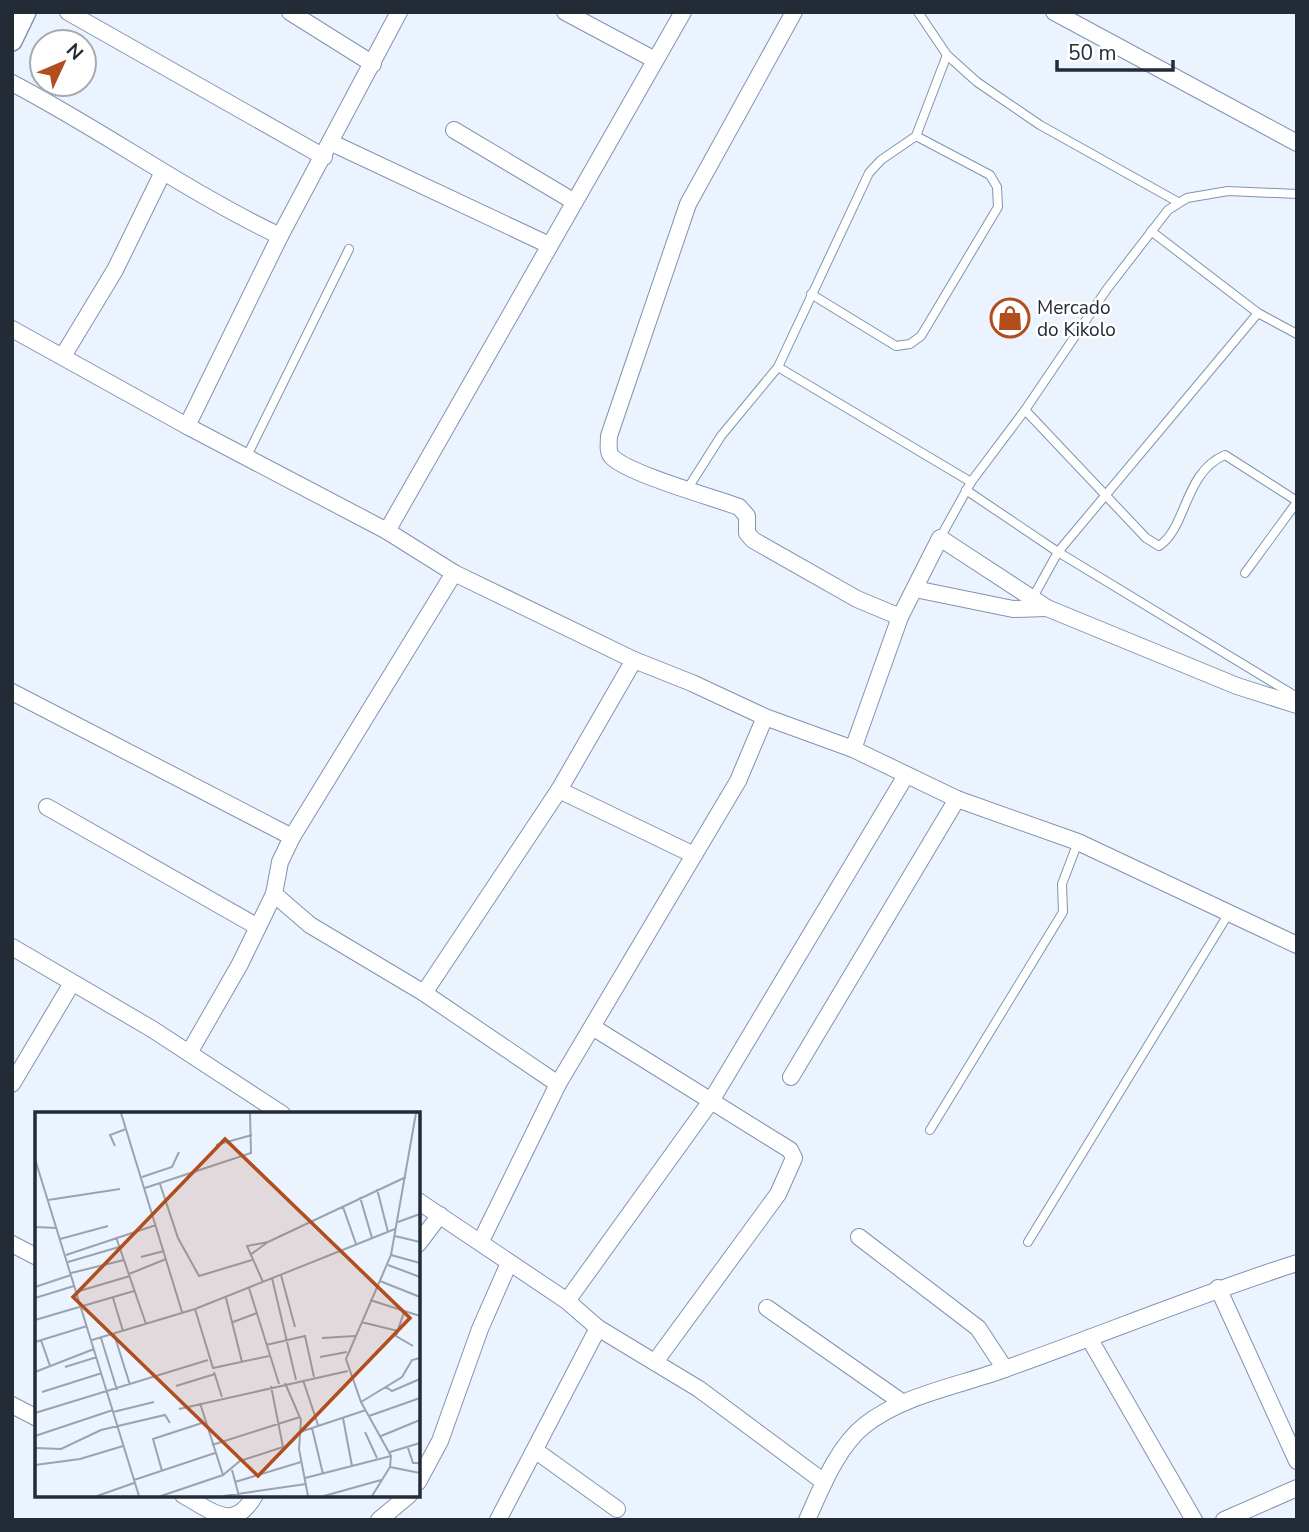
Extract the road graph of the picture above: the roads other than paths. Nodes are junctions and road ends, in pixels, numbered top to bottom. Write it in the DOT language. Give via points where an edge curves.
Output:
graph roads {
  1 [pos="26,12"];
  2 [pos="68,12"];
  3 [pos="290,12"];
  4 [pos="399,12"];
  5 [pos="565,12"];
  6 [pos="683,12"];
  7 [pos="794,12"];
  8 [pos="918,12"];
  9 [pos="1054,12"];
  10 [pos="12,41"];
  11 [pos="947,55"];
  12 [pos="655,61"];
  13 [pos="373,64"];
  14 [pos="12,83"];
  15 [pos="454,130"];
  16 [pos="916,136"];
  17 [pos="1297,144"];
  18 [pos="328,150"];
  19 [pos="162,174"];
  20 [pos="1297,194"];
  21 [pos="573,201"];
  22 [pos="1178,202"];
  23 [pos="1151,232"];
  24 [pos="281,236"];
  25 [pos="549,245"];
  26 [pos="349,249"];
  27 [pos="811,294"];
  28 [pos="1258,313"];
  29 [pos="12,329"];
  30 [pos="1297,334"];
  31 [pos="63,356"];
  32 [pos="778,367"];
  33 [pos="1025,410"];
  34 [pos="187,426"];
  35 [pos="247,456"];
  36 [pos="969,486"];
  37 [pos="688,488"];
  38 [pos="1105,494"];
  39 [pos="1297,502"];
  40 [pos="387,531"];
  41 [pos="940,538"];
  42 [pos="1058,552"];
  43 [pos="454,573"];
  44 [pos="1245,573"];
  45 [pos="915,589"];
  46 [pos="1032,599"];
  47 [pos="1047,608"];
  48 [pos="900,617"];
  49 [pos="634,660"];
  50 [pos="12,692"];
  51 [pos="1297,697"];
  52 [pos="1297,705"];
  53 [pos="765,717"];
  54 [pos="853,749"];
  55 [pos="905,776"];
  56 [pos="559,790"];
  57 [pos="957,799"];
  58 [pos="47,807"];
  59 [pos="292,837"];
  60 [pos="1078,842"];
  61 [pos="694,855"];
  62 [pos="274,894"];
  63 [pos="1229,913"];
  64 [pos="258,927"];
  65 [pos="1297,945"];
  66 [pos="12,947"];
  67 [pos="72,983"];
  68 [pos="424,993"];
  69 [pos="594,1028"];
  70 [pos="189,1053"];
  71 [pos="791,1077"];
  72 [pos="12,1084"];
  73 [pos="558,1084"];
  74 [pos="711,1101"];
  75 [pos="279,1112"];
  76 [pos="930,1130"];
  77 [pos="420,1202"];
  78 [pos="440,1215"];
  79 [pos="859,1237"];
  80 [pos="420,1241"];
  81 [pos="481,1241"];
  82 [pos="1028,1242"];
  83 [pos="12,1244"];
  84 [pos="35,1256"];
  85 [pos="509,1263"];
  86 [pos="1297,1263"];
  87 [pos="1218,1288"];
  88 [pos="566,1301"];
  89 [pos="767,1308"];
  90 [pos="598,1328"];
  91 [pos="1089,1338"];
  92 [pos="655,1362"];
  93 [pos="1005,1369"];
  94 [pos="902,1403"];
  95 [pos="12,1405"];
  96 [pos="35,1417"];
  97 [pos="536,1451"];
  98 [pos="1297,1461"];
  99 [pos="423,1465"];
  100 [pos="824,1482"];
  101 [pos="1297,1488"];
  102 [pos="187,1497"];
  103 [pos="254,1497"];
  104 [pos="407,1497"];
  105 [pos="617,1509"];
  106 [pos="379,1520"];
  107 [pos="498,1520"];
  108 [pos="807,1520"];
  109 [pos="1194,1520"];
  110 [pos="1224,1520"];
  1 -- 10 [label="street"];
  2 -- 18 [label="street"];
  3 -- 13 [label="street"];
  4 -- 13 [label="street"];
  5 -- 12 [label="street"];
  6 -- 12 [label="street"];
  7 -- 37 [label="street" via="688,204 609,436 609,453 614,459"];
  8 -- 11 [label="lane"];
  9 -- 17 [label="street"];
  11 -- 16 [label="lane"];
  11 -- 22 [label="lane" via="977,82 1040,125"];
  12 -- 21 [label="street"];
  13 -- 18 [label="street"];
  14 -- 19 [label="street" via="102,133"];
  15 -- 21 [label="street"];
  16 -- 27 [label="lane" via="869,173"];
  16 -- 27 [label="lane" via="981,167 998,187 998,207 921,336 896,346"];
  18 -- 24 [label="street"];
  18 -- 25 [label="street"];
  19 -- 24 [label="street"];
  19 -- 31 [label="street" via="115,270"];
  20 -- 22 [label="lane" via="1228,191"];
  21 -- 25 [label="street"];
  22 -- 23 [label="lane"];
  23 -- 28 [label="lane"];
  23 -- 33 [label="lane"];
  24 -- 34 [label="street"];
  25 -- 40 [label="street"];
  26 -- 35 [label="lane"];
  27 -- 32 [label="lane"];
  28 -- 30 [label="lane"];
  28 -- 38 [label="lane"];
  29 -- 31 [label="street"];
  31 -- 34 [label="street"];
  32 -- 36 [label="lane"];
  32 -- 37 [label="lane" via="720,436"];
  33 -- 36 [label="lane"];
  33 -- 38 [label="lane"];
  34 -- 35 [label="street"];
  35 -- 40 [label="street"];
  36 -- 41 [label="lane"];
  36 -- 42 [label="lane"];
  37 -- 48 [label="street" via="739,507 747,516 747,533 753,540 857,599"];
  38 -- 39 [label="lane" via="1158,546 1167,541 1190,491 1216,459 1225,455"];
  38 -- 42 [label="lane"];
  39 -- 44 [label="lane"];
  40 -- 43 [label="street"];
  41 -- 45 [label="street"];
  41 -- 46 [label="street"];
  42 -- 46 [label="lane"];
  42 -- 51 [label="lane"];
  43 -- 49 [label="street"];
  43 -- 59 [label="street"];
  45 -- 47 [label="street" via="1013,609"];
  45 -- 48 [label="street"];
  46 -- 47 [label="street"];
  47 -- 52 [label="street" via="1237,686"];
  48 -- 54 [label="street"];
  49 -- 53 [label="street"];
  49 -- 56 [label="street"];
  50 -- 59 [label="street"];
  53 -- 54 [label="street"];
  53 -- 61 [label="street" via="738,781"];
  54 -- 55 [label="street"];
  55 -- 57 [label="street"];
  55 -- 74 [label="street"];
  56 -- 61 [label="street"];
  56 -- 68 [label="street"];
  57 -- 60 [label="street"];
  57 -- 71 [label="street"];
  58 -- 64 [label="street"];
  59 -- 62 [label="street" via="280,862"];
  60 -- 63 [label="street"];
  60 -- 76 [label="lane" via="1062,884 1063,912"];
  61 -- 69 [label="street"];
  62 -- 64 [label="street"];
  62 -- 68 [label="street" via="310,925"];
  63 -- 65 [label="street"];
  63 -- 82 [label="lane"];
  64 -- 70 [label="street"];
  66 -- 67 [label="street"];
  67 -- 70 [label="street"];
  67 -- 72 [label="street"];
  68 -- 73 [label="street"];
  69 -- 73 [label="street"];
  69 -- 74 [label="street"];
  70 -- 75 [label="street"];
  73 -- 81 [label="street"];
  74 -- 88 [label="street"];
  74 -- 92 [label="street" via="790,1150 794,1158 778,1194"];
  77 -- 78 [label="street"];
  78 -- 80 [label="street"];
  78 -- 81 [label="street"];
  79 -- 93 [label="street" via="978,1328"];
  81 -- 85 [label="street"];
  83 -- 84 [label="street"];
  85 -- 88 [label="street"];
  85 -- 99 [label="street"];
  86 -- 87 [label="street"];
  87 -- 91 [label="street"];
  87 -- 98 [label="street"];
  88 -- 90 [label="street"];
  89 -- 94 [label="street"];
  90 -- 92 [label="street"];
  90 -- 97 [label="street"];
  91 -- 93 [label="street"];
  91 -- 109 [label="street"];
  92 -- 100 [label="street"];
  93 -- 94 [label="street"];
  94 -- 100 [label="street" via="864,1425"];
  95 -- 96 [label="street"];
  97 -- 105 [label="street"];
  97 -- 107 [label="street"];
  100 -- 108 [label="street"];
  101 -- 110 [label="street"];
  102 -- 103 [label="street" via="229,1519 247,1512"];
  104 -- 106 [label="street"];
}
